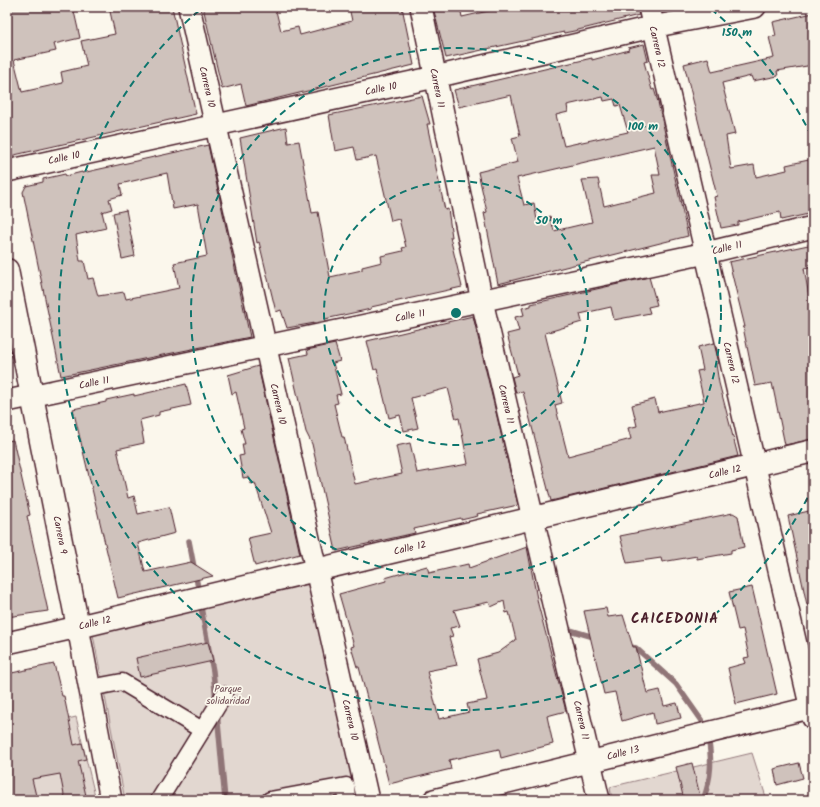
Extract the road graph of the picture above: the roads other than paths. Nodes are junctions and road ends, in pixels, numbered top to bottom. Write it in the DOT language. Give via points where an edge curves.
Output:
graph roads {
  1 [pos="189,7"];
  2 [pos="421,7"];
  3 [pos="649,7"];
  4 [pos="755,7"];
  5 [pos="652,28"];
  6 [pos="435,77"];
  7 [pos="216,126"];
  8 [pos="7,171"];
  9 [pos="813,227"];
  10 [pos="706,253"];
  11 [pos="7,270"];
  12 [pos="482,300"];
  13 [pos="266,348"];
  14 [pos="33,396"];
  15 [pos="7,401"];
  16 [pos="813,452"];
  17 [pos="754,466"];
  18 [pos="533,518"];
  19 [pos="316,570"];
  20 [pos="78,627"];
  21 [pos="7,643"];
  22 [pos="90,688"];
  23 [pos="224,695"];
  24 [pos="812,711"];
  25 [pos="202,730"];
  26 [pos="591,761"];
  27 [pos="111,800"];
  28 [pos="159,800"];
  29 [pos="270,800"];
  30 [pos="347,800"];
  31 [pos="368,800"];
  32 [pos="434,800"];
  33 [pos="599,800"];
  1 -- 7 [label="street, Carrera 10"];
  2 -- 6 [label="street, Carrera 11"];
  3 -- 5 [label="street, Carrera 12"];
  4 -- 5 [label="street, Calle 10"];
  5 -- 6 [label="street, Calle 10"];
  5 -- 10 [label="street, Carrera 12"];
  6 -- 7 [label="street, Calle 10"];
  6 -- 12 [label="street, Carrera 11"];
  7 -- 8 [label="street, Calle 10"];
  7 -- 13 [label="street, Carrera 10"];
  9 -- 10 [label="street, Calle 11"];
  10 -- 12 [label="street, Calle 11"];
  10 -- 17 [label="street, Carrera 12"];
  11 -- 14 [label="main road, Carrera 9"];
  12 -- 13 [label="street, Calle 11"];
  12 -- 18 [label="street, Carrera 11"];
  13 -- 14 [label="street, Calle 11"];
  13 -- 19 [label="street, Carrera 10"];
  14 -- 15 [label="street, Calle 11"];
  14 -- 20 [label="main road, Carrera 9"];
  16 -- 17 [label="main road, Calle 12"];
  17 -- 18 [label="main road, Calle 12"];
  17 -- 24 [label="street, Carrera 12"];
  18 -- 19 [label="main road, Calle 12"];
  18 -- 26 [label="street, Carrera 11"];
  19 -- 20 [label="main road, Calle 12"];
  19 -- 31 [label="street, Carrera 10"];
  20 -- 21 [label="street, Calle 12"];
  20 -- 22 [label="street, Carrera 9"];
  22 -- 25 [label="street" via="122,682"];
  22 -- 27 [label="street, Carrera 9"];
  23 -- 25 [label="street"];
  24 -- 26 [label="street, Calle 13"];
  25 -- 28 [label="street"];
  26 -- 32 [label="street, Calle 13"];
  26 -- 33 [label="street, Carrera 11"];
  29 -- 30 [label="street" via="346,786"];
}
